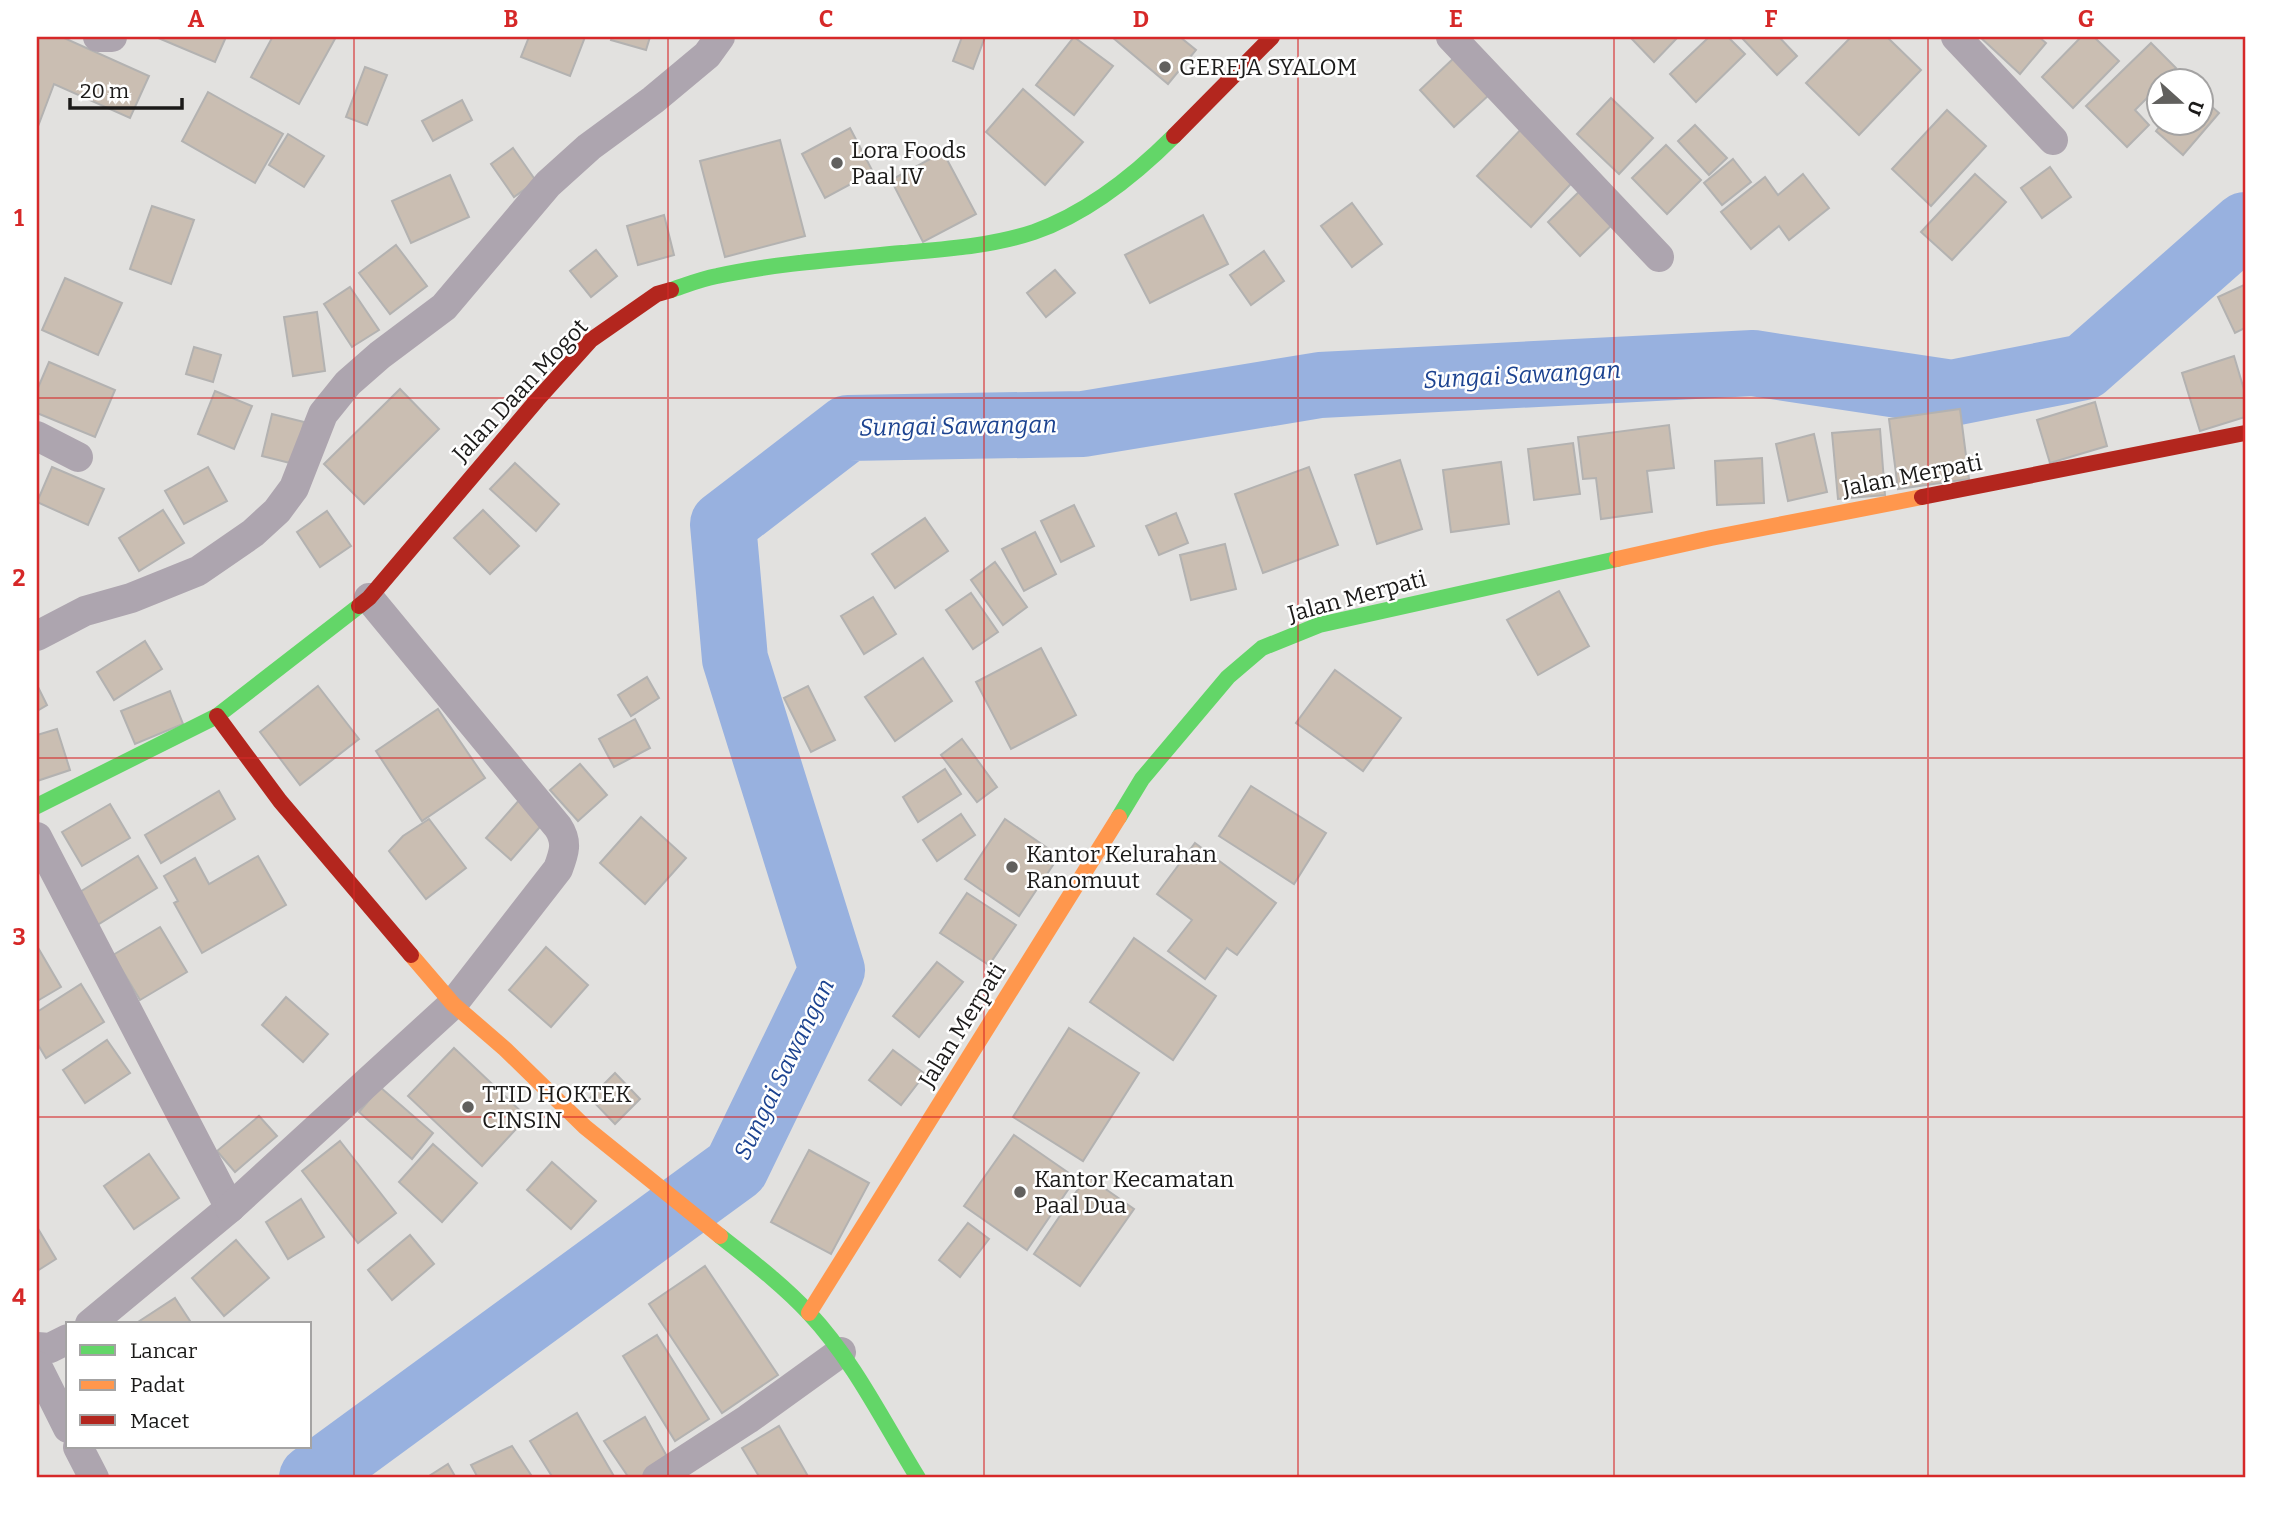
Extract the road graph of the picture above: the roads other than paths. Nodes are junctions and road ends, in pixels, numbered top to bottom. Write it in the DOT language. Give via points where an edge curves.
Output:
graph roads {
  1 [pos="98,37"];
  2 [pos="112,37"];
  3 [pos="720,37"];
  4 [pos="1272,37"];
  5 [pos="1451,37"];
  6 [pos="1956,37"];
  7 [pos="2053,140"];
  8 [pos="1659,257"];
  9 [pos="2245,433"];
  10 [pos="37,436"];
  11 [pos="78,457"];
  12 [pos="369,598"];
  13 [pos="37,636"];
  14 [pos="217,716"];
  15 [pos="37,806"];
  16 [pos="37,837"];
  17 [pos="453,1004"];
  18 [pos="230,1208"];
  19 [pos="809,1313"];
  20 [pos="92,1322"];
  21 [pos="66,1340"];
  22 [pos="37,1347"];
  23 [pos="841,1352"];
  24 [pos="37,1366"];
  25 [pos="66,1423"];
  26 [pos="79,1448"];
  27 [pos="94,1478"];
  28 [pos="657,1478"];
  29 [pos="918,1478"];
  1 -- 2 [label="street"];
  3 -- 13 [label="street" via="707,55 548,184 444,307 348,383 323,414 294,488 253,533 198,571 85,611"];
  4 -- 12 [label="street, Jalan Daan Mogot" via="1147,163 1068,218 974,246 715,275 657,294 591,340"];
  5 -- 8 [label="street"];
  6 -- 7 [label="street"];
  9 -- 19 [label="street, Jalan Merpati" via="1711,538 1319,625 1262,648 1228,677 1142,779"];
  10 -- 11 [label="street"];
  12 -- 14 [label="street, Jalan Daan Mogot"];
  12 -- 17 [label="street" via="564,839 558,869"];
  14 -- 15 [label="street, Jalan Daan Mogot"];
  14 -- 17 [label="street" via="280,801"];
  16 -- 18 [label="street"];
  17 -- 18 [label="street"];
  17 -- 19 [label="street" via="585,1127"];
  18 -- 20 [label="street"];
  19 -- 23 [label="street"];
  21 -- 22 [label="street" via="50,1348"];
  23 -- 28 [label="street"];
  23 -- 29 [label="street"];
  24 -- 25 [label="street"];
  26 -- 27 [label="street"];
}
